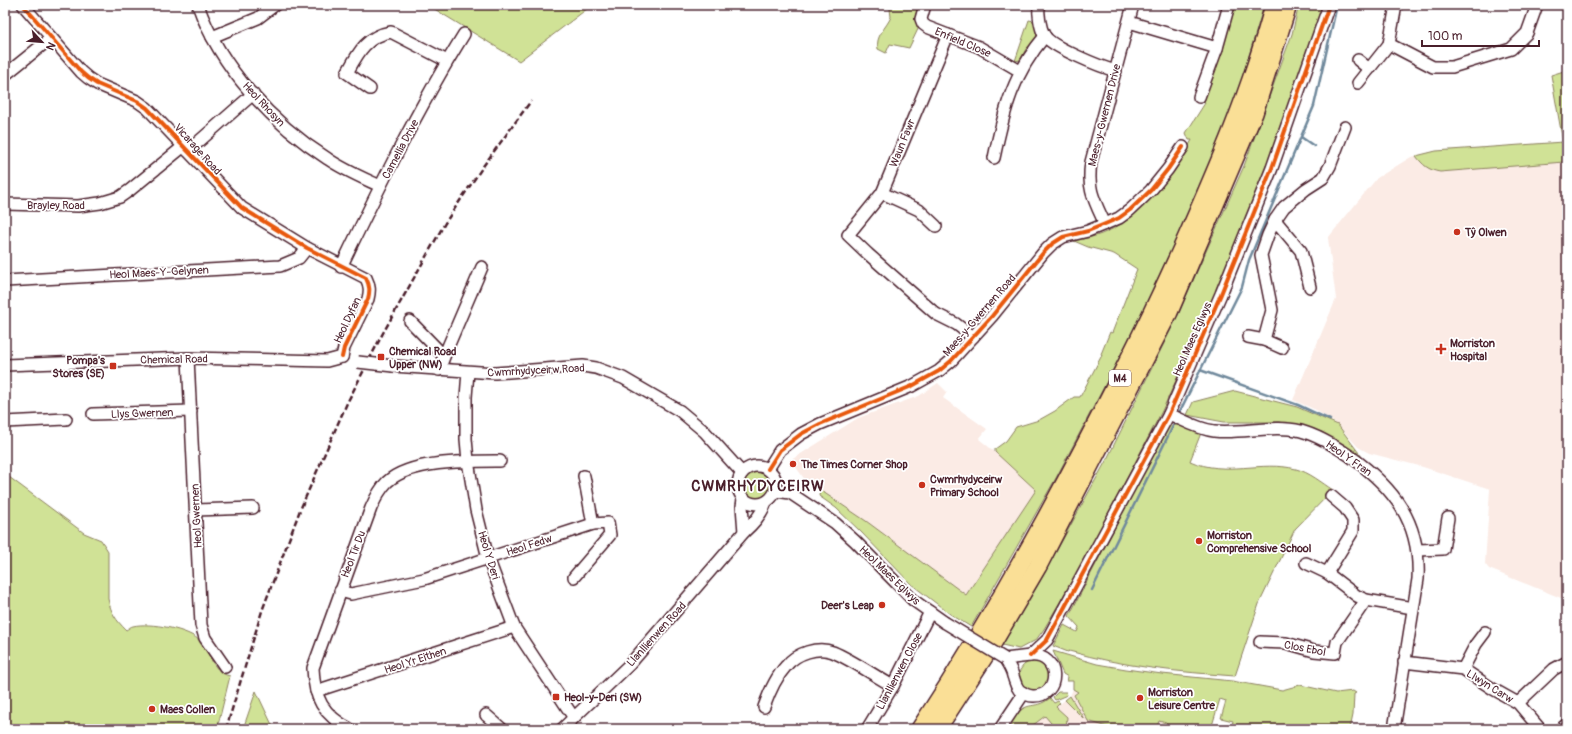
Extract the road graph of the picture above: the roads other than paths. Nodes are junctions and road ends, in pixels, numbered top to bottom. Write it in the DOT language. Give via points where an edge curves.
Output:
graph roads {
  1 [pos="23,5"];
  2 [pos="198,5"];
  3 [pos="275,5"];
  4 [pos="925,5"];
  5 [pos="1039,5"];
  6 [pos="1133,5"];
  7 [pos="1228,5"];
  8 [pos="1274,5"];
  9 [pos="1288,5"];
  10 [pos="1329,5"];
  11 [pos="1396,5"];
  12 [pos="1537,5"];
  13 [pos="1128,22"];
  14 [pos="464,34"];
  15 [pos="948,35"];
  16 [pos="1045,36"];
  17 [pos="212,37"];
  18 [pos="51,38"];
  19 [pos="1389,44"];
  20 [pos="1217,48"];
  21 [pos="1358,60"];
  22 [pos="447,61"];
  23 [pos="1369,69"];
  24 [pos="1020,71"];
  25 [pos="1116,71"];
  26 [pos="5,75"];
  27 [pos="1358,82"];
  28 [pos="370,89"];
  29 [pos="253,94"];
  30 [pos="1199,97"];
  31 [pos="1345,127"];
  32 [pos="1183,147"];
  33 [pos="186,148"];
  34 [pos="994,158"];
  35 [pos="380,186"];
  36 [pos="882,193"];
  37 [pos="5,204"];
  38 [pos="1275,220"];
  39 [pos="1105,224"];
  40 [pos="936,226"];
  41 [pos="307,248"];
  42 [pos="341,267"];
  43 [pos="482,267"];
  44 [pos="5,281"];
  45 [pos="1310,287"];
  46 [pos="370,291"];
  47 [pos="410,321"];
  48 [pos="973,337"];
  49 [pos="1248,337"];
  50 [pos="1264,340"];
  51 [pos="1282,348"];
  52 [pos="444,356"];
  53 [pos="342,357"];
  54 [pos="188,358"];
  55 [pos="5,364"];
  56 [pos="439,370"];
  57 [pos="468,372"];
  58 [pos="191,411"];
  59 [pos="93,414"];
  60 [pos="1169,414"];
  61 [pos="66,419"];
  62 [pos="5,422"];
  63 [pos="468,461"];
  64 [pos="500,461"];
  65 [pos="768,469"];
  66 [pos="742,473"];
  67 [pos="584,476"];
  68 [pos="776,491"];
  69 [pos="1331,496"];
  70 [pos="743,499"];
  71 [pos="766,502"];
  72 [pos="253,508"];
  73 [pos="196,510"];
  74 [pos="1448,518"];
  75 [pos="593,524"];
  76 [pos="744,532"];
  77 [pos="1418,550"];
  78 [pos="488,558"];
  79 [pos="1306,563"];
  80 [pos="1327,573"];
  81 [pos="574,577"];
  82 [pos="340,591"];
  83 [pos="1366,600"];
  84 [pos="1413,608"];
  85 [pos="930,612"];
  86 [pos="514,627"];
  87 [pos="1485,632"];
  88 [pos="1047,640"];
  89 [pos="1260,642"];
  90 [pos="1028,657"];
  91 [pos="1005,659"];
  92 [pos="1047,661"];
  93 [pos="1404,662"];
  94 [pos="1567,662"];
  95 [pos="225,667"];
  96 [pos="1463,669"];
  97 [pos="1014,676"];
  98 [pos="893,686"];
  99 [pos="316,692"];
  100 [pos="1024,693"];
  101 [pos="1518,703"];
  102 [pos="764,707"];
  103 [pos="486,715"];
  104 [pos="574,718"];
  105 [pos="1567,724"];
  106 [pos="350,729"];
  107 [pos="502,729"];
  108 [pos="562,729"];
  109 [pos="867,729"];
  110 [pos="920,729"];
  111 [pos="937,729"];
  112 [pos="1000,729"];
  113 [pos="1394,729"];
  114 [pos="1540,729"];
  115 [pos="1561,729"];
  1 -- 18 [label="street, Vicarage Road"];
  2 -- 17 [label="street, Heol Rhosyn"];
  3 -- 17 [label="street" via="258,18"];
  4 -- 15 [label="street, Enfield Close" via="920,19 923,24"];
  5 -- 16 [label="street" via="1040,21"];
  6 -- 13 [label="street, Maes-y-Gwernen Drive"];
  7 -- 20 [label="street"];
  8 -- 110 [label="highway, M4" via="1240,110 1154,310 1084,448 1019,566 961,666"];
  9 -- 111 [label="highway, M4" via="1254,113 1169,312 1038,566 991,646"];
  10 -- 60 [label="street, Heol Maes Eglwys" via="1272,168"];
  11 -- 19 [label="street"];
  12 -- 19 [label="street" via="1527,33 1511,49 1452,67 1433,67"];
  13 -- 20 [label="street"];
  13 -- 25 [label="street, Maes-y-Gwernen Drive"];
  14 -- 22 [label="street, Camellia Drive"];
  15 -- 24 [label="street, Enfield Close" via="979,47"];
  15 -- 36 [label="street, Waun Fawr"];
  16 -- 24 [label="street"];
  16 -- 25 [label="street" via="1089,62"];
  17 -- 29 [label="street, Heol Rhosyn" via="223,58"];
  18 -- 26 [label="street"];
  18 -- 33 [label="street, Vicarage Road" via="88,78 147,108"];
  19 -- 23 [label="street"];
  20 -- 30 [label="street"];
  21 -- 23 [label="street"];
  22 -- 28 [label="street" via="391,32 382,34 360,49 347,73"];
  22 -- 35 [label="street, Camellia Drive"];
  23 -- 27 [label="street"];
  24 -- 34 [label="street" via="1006,108"];
  25 -- 39 [label="street, Maes-y-Gwernen Drive" via="1089,177 1093,198"];
  29 -- 33 [label="street, Brayley Road"];
  29 -- 35 [label="street, Heol Rhosyn" via="272,116 329,160"];
  31 -- 38 [label="street" via="1330,166 1322,178 1284,207"];
  32 -- 39 [label="street, Maes-y-Gwernen Road" via="1142,199 1119,218"];
  33 -- 37 [label="street, Brayley Road" via="120,197 78,206"];
  33 -- 41 [label="street, Vicarage Road" via="242,208"];
  35 -- 42 [label="street, Camellia Drive"];
  36 -- 40 [label="street" via="918,210"];
  36 -- 48 [label="street, Waun Fawr" via="848,235 936,314 963,328"];
  38 -- 45 [label="street" via="1301,251"];
  38 -- 50 [label="street" via="1261,255 1272,310"];
  39 -- 48 [label="street, Maes-y-Gwernen Road" via="1064,237 1052,244"];
  41 -- 42 [label="street, Vicarage Road"];
  41 -- 44 [label="street, Heol Maes-Y-Gelynen" via="299,258 280,266"];
  42 -- 46 [label="street, Vicarage Road" via="366,278"];
  43 -- 52 [label="street"];
  46 -- 53 [label="street, Heol Dyfan"];
  47 -- 52 [label="street"];
  48 -- 65 [label="street, Maes-y-Gwernen Road" via="952,361 939,371 912,386 802,434 780,450"];
  49 -- 50 [label="street"];
  50 -- 51 [label="street"];
  52 -- 56 [label="street"];
  53 -- 54 [label="street, Chemical Road" via="327,361"];
  53 -- 56 [label="street, Cwmrhydyceirw Road, bridge" via="358,362"];
  54 -- 55 [label="street, Chemical Road"];
  54 -- 58 [label="street, Heol Gwernen"];
  56 -- 57 [label="street, Cwmrhydyceirw Road"];
  57 -- 63 [label="street, Heol Y Deri"];
  57 -- 66 [label="street, Cwmrhydyceirw Road" via="495,374 583,366 610,372 680,411 704,432"];
  58 -- 59 [label="street, Llys Gwernen"];
  58 -- 73 [label="street, Heol Gwernen"];
  60 -- 77 [label="street, Heol Y Fran" via="1212,431 1282,429 1301,431 1319,438 1339,449 1376,477 1400,505"];
  60 -- 88 [label="street, Heol Maes Eglwys"];
  61 -- 62 [label="street"];
  63 -- 64 [label="street, Heol Tir Du"];
  63 -- 78 [label="street, Heol Y Deri" via="476,510"];
  63 -- 82 [label="street, Heol Tir Du" via="413,468 387,482 371,508"];
  65 -- 66 [label="street" via="754,466"];
  65 -- 68 [label="street" via="775,479"];
  66 -- 70 [label="street" via="738,481 738,491"];
  67 -- 75 [label="street"];
  68 -- 71 [label="street"];
  68 -- 85 [label="street, Heol Maes Eglwys" via="790,493 835,523 913,600"];
  69 -- 80 [label="street" via="1345,508 1353,520 1353,530"];
  70 -- 71 [label="street" via="758,504"];
  70 -- 76 [label="street"];
  71 -- 76 [label="street, Llanllienwen Road" via="763,510"];
  72 -- 73 [label="street"];
  73 -- 95 [label="street, Heol Gwernen" via="201,625 205,638"];
  74 -- 77 [label="street" via="1443,549"];
  75 -- 78 [label="street, Heol Fedw"];
  75 -- 81 [label="street" via="608,523 610,535"];
  76 -- 104 [label="street, Llanllienwen Road" via="630,664"];
  77 -- 84 [label="street, Heol Y Fran" via="1418,579"];
  78 -- 82 [label="street, Heol Fedw" via="424,579 350,594"];
  78 -- 86 [label="street, Heol Y Deri"];
  79 -- 80 [label="street"];
  80 -- 83 [label="street"];
  82 -- 99 [label="street, Heol Tir Du" via="313,668"];
  83 -- 84 [label="street"];
  83 -- 89 [label="street, Clos Ebol" via="1337,642 1335,653 1314,652 1286,643"];
  84 -- 93 [label="street, Heol Y Fran"];
  85 -- 91 [label="street, Heol Maes Eglwys, bridge"];
  85 -- 98 [label="street, Llanllienwen Close"];
  86 -- 99 [label="street, Heol Yr Eithen"];
  86 -- 104 [label="street, Heol Y Deri"];
  87 -- 96 [label="street"];
  88 -- 90 [label="street, Heol Maes Eglwys"];
  88 -- 92 [label="street, Heol Maes Eglwys"];
  90 -- 91 [label="street"];
  90 -- 92 [label="street" via="1039,656"];
  90 -- 97 [label="street, Heol Maes Eglwys" via="1018,663"];
  91 -- 97 [label="street"];
  92 -- 100 [label="street, Heol Maes Eglwys" via="1054,673 1049,689 1038,696"];
  93 -- 96 [label="street, Llwyn Carw"];
  93 -- 113 [label="street, Heol Y Fran"];
  94 -- 101 [label="street" via="1554,670"];
  96 -- 101 [label="street, Llwyn Carw"];
  97 -- 100 [label="street" via="1016,685"];
  98 -- 102 [label="street" via="832,652 811,651 792,659 785,666"];
  98 -- 109 [label="street, Llanllienwen Close"];
  99 -- 106 [label="street, Heol Tir Du" via="328,714"];
  100 -- 112 [label="street"];
  101 -- 114 [label="street, Llwyn Carw"];
  103 -- 107 [label="street"];
  104 -- 108 [label="street, Llanllienwen Road"];
  105 -- 115 [label="street"];
}
